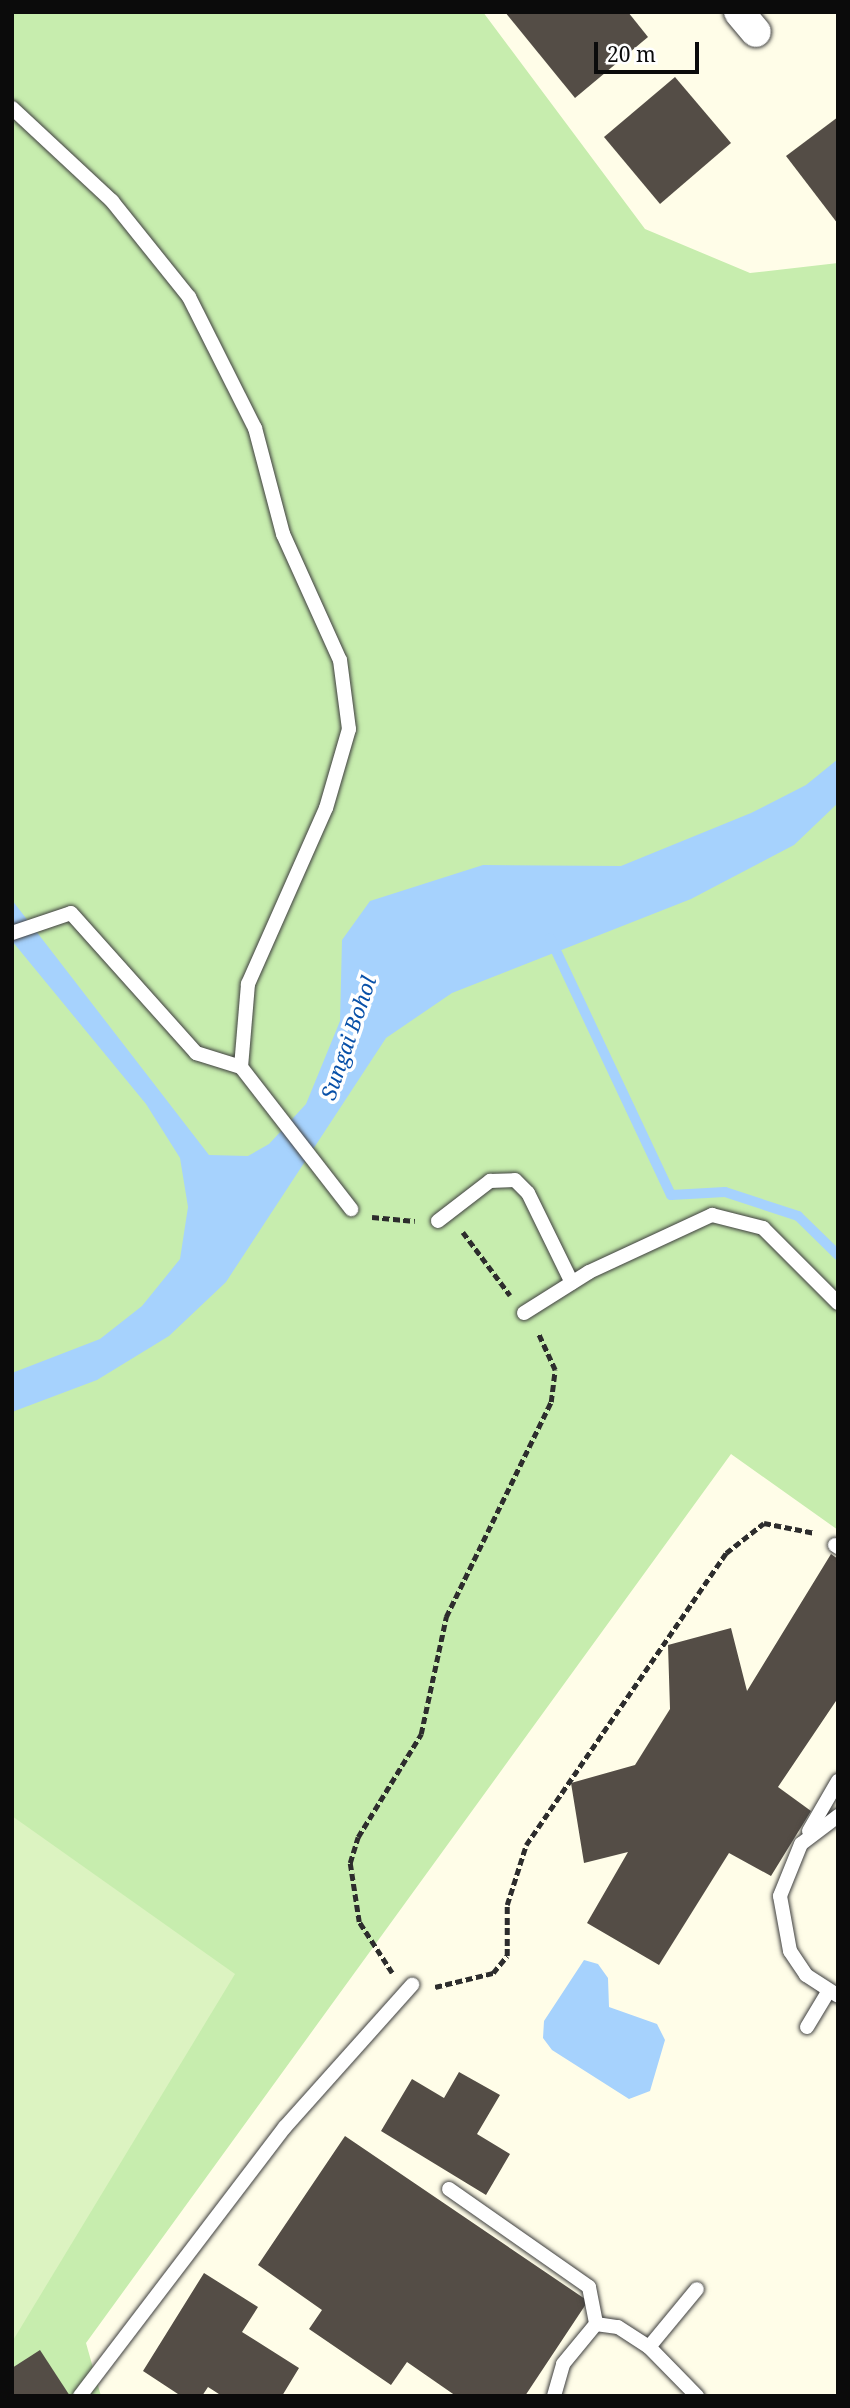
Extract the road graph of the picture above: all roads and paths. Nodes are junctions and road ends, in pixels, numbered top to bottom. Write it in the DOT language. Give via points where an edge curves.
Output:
graph roads {
  1 [pos="12,108"];
  2 [pos="12,933"];
  3 [pos="241,1067"];
  4 [pos="351,1209"];
  5 [pos="438,1221"];
  6 [pos="572,1283"];
  7 [pos="838,1303"];
  8 [pos="524,1313"];
  9 [pos="836,1546"];
  10 [pos="838,1781"];
  11 [pos="838,1816"];
  12 [pos="801,1844"];
  13 [pos="412,1985"];
  14 [pos="833,1994"];
  15 [pos="807,2027"];
  16 [pos="449,2189"];
  17 [pos="697,2289"];
  18 [pos="596,2324"];
  19 [pos="649,2347"];
  20 [pos="80,2396"];
  21 [pos="554,2396"];
  22 [pos="697,2396"];
  1 -- 3 [label="lane" via="112,201 189,297 256,428 283,534 340,660 349,729 327,808 248,984"];
  2 -- 3 [label="lane" via="58,912 71,913 196,1053"];
  3 -- 4 [label="lane"];
  4 -- 5 [label="path" via="403,1222"];
  5 -- 6 [label="lane" via="491,1181 515,1180 528,1193"];
  5 -- 8 [label="path" via="461,1229"];
  6 -- 7 [label="lane" via="712,1215 726,1216 763,1228"];
  6 -- 8 [label="lane"];
  8 -- 13 [label="path" via="547,1344 555,1370 551,1402 446,1617 421,1734 358,1837 350,1863 351,1894 369,1945"];
  9 -- 13 [label="path" via="784,1522 744,1532 526,1845 508,1905 507,1956 494,1973 473,1980"];
  10 -- 12 [label="lane"];
  11 -- 12 [label="lane"];
  12 -- 14 [label="lane" via="780,1896 781,1925 790,1951"];
  13 -- 20 [label="lane" via="285,2127"];
  14 -- 15 [label="lane"];
  16 -- 18 [label="lane" via="589,2287"];
  17 -- 19 [label="lane"];
  18 -- 19 [label="lane" via="618,2327"];
  18 -- 21 [label="lane" via="563,2364"];
  19 -- 22 [label="lane"];
}
